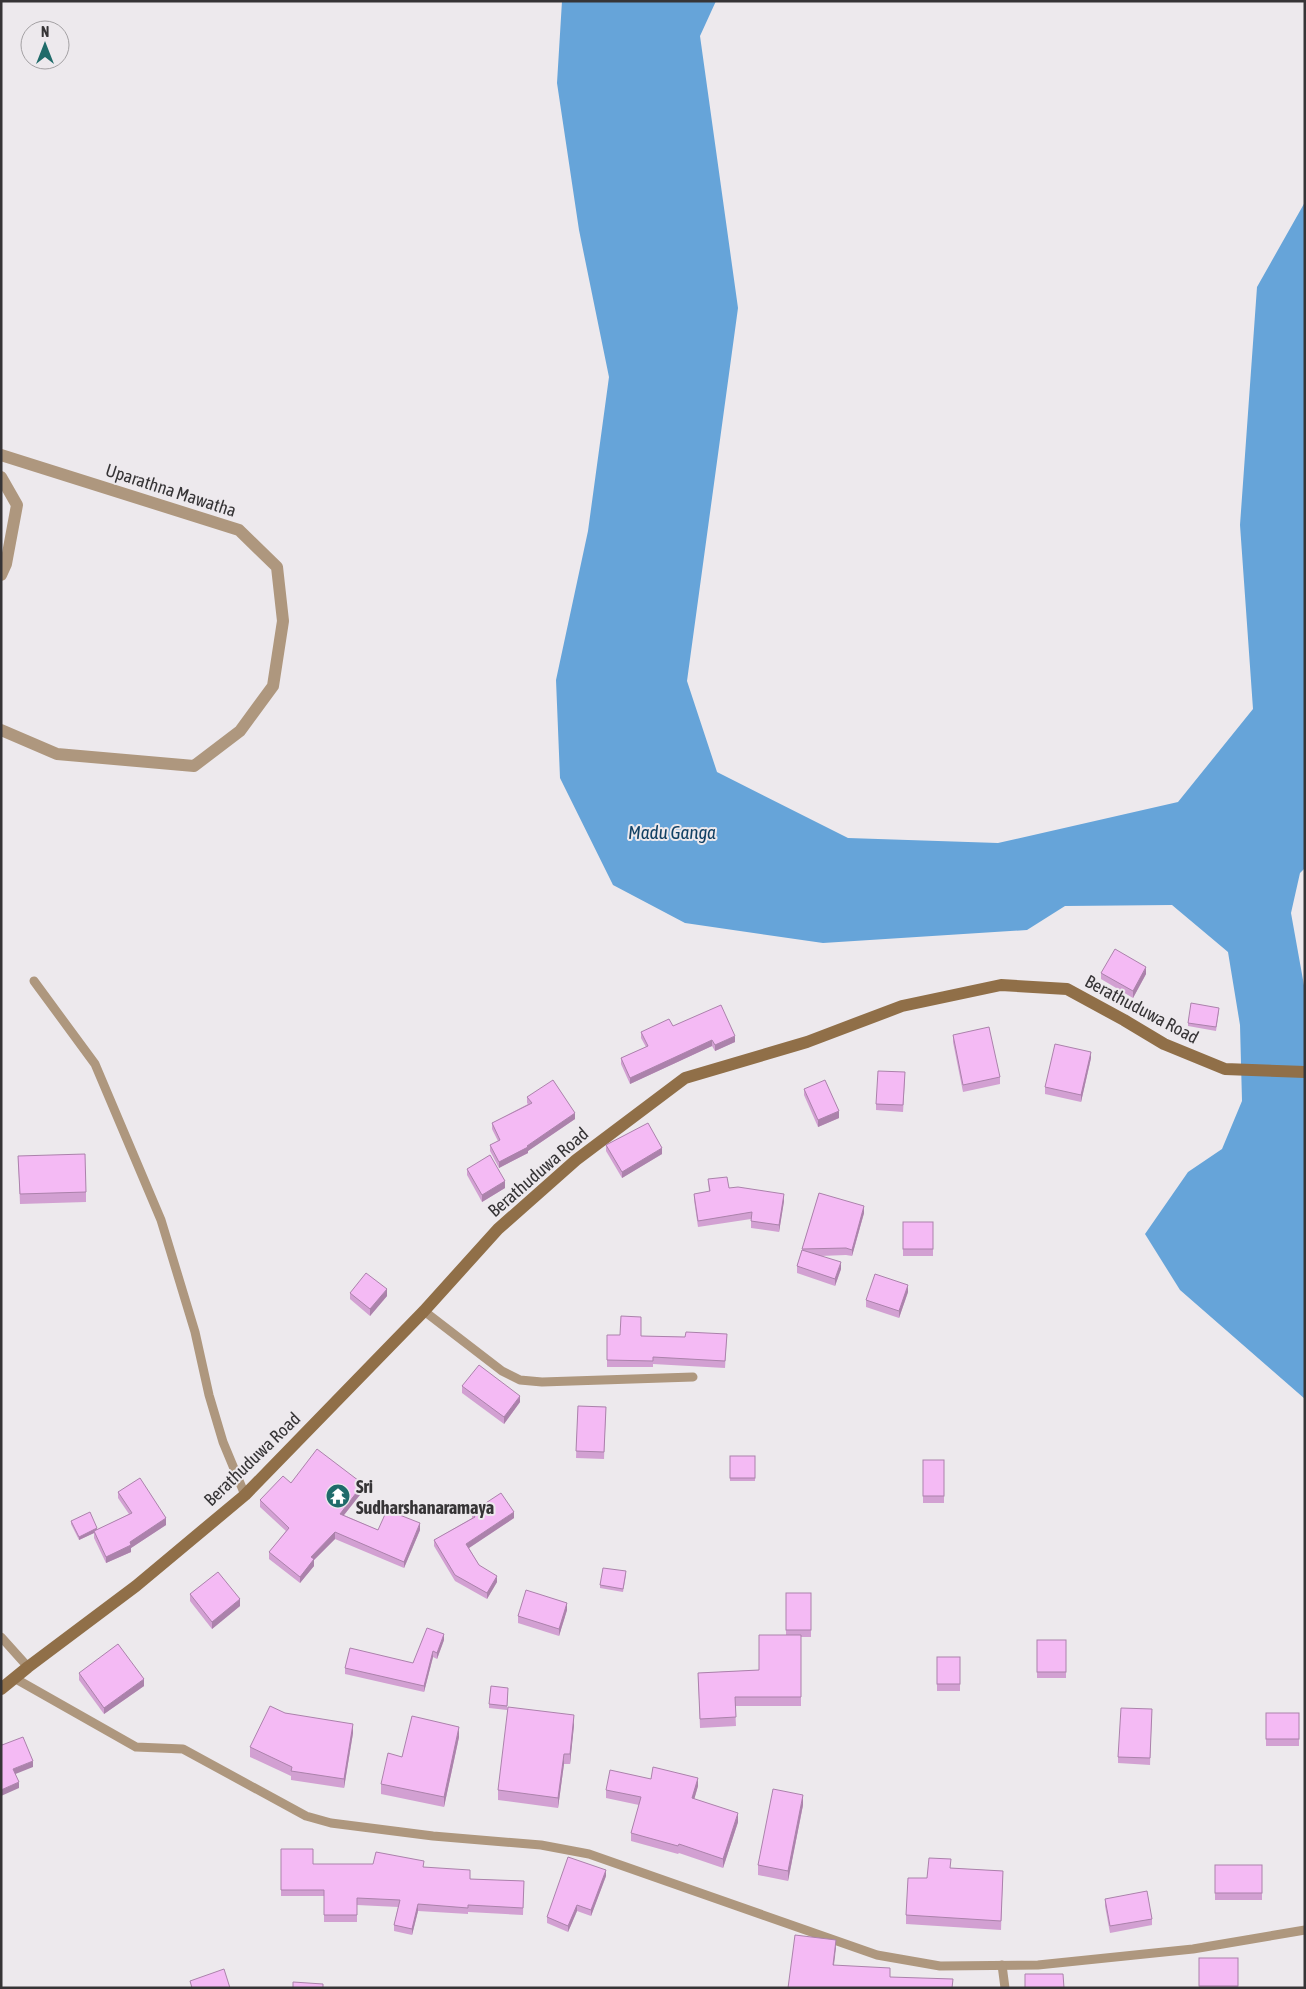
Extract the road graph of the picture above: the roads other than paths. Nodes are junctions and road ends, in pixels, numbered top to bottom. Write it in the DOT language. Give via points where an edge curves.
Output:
graph roads {
  1 [pos="1,455"];
  2 [pos="1,477"];
  3 [pos="1,575"];
  4 [pos="1,730"];
  5 [pos="34,981"];
  6 [pos="1305,1072"];
  7 [pos="424,1311"];
  8 [pos="693,1377"];
  9 [pos="244,1495"];
  10 [pos="1,1637"];
  11 [pos="28,1667"];
  12 [pos="16,1679"];
  13 [pos="1,1689"];
  14 [pos="1305,1930"];
  15 [pos="1002,1965"];
  16 [pos="1005,1988"];
  1 -- 4 [label="street, Uparathna Mawatha" via="238,530 277,567 283,621 273,686 240,731 194,766 57,754"];
  2 -- 3 [label="street" via="17,504"];
  5 -- 9 [label="lane" via="95,1064 161,1220 195,1332 223,1442"];
  6 -- 7 [label="street, Berathuduwa Road" via="1225,1069 1164,1044 1067,989 1001,985 902,1006 807,1042 685,1078 576,1160 498,1229"];
  7 -- 8 [label="lane" via="502,1371 520,1380"];
  7 -- 9 [label="street, Berathuduwa Road"];
  9 -- 11 [label="street, Berathuduwa Road" via="136,1586"];
  10 -- 11 [label="lane"];
  11 -- 12 [label="street, Berathuduwa Road"];
  12 -- 13 [label="street, Berathuduwa Road"];
  12 -- 15 [label="lane" via="136,1747 183,1750 306,1816 322,1821 433,1836 540,1845 589,1854 877,1954 940,1966"];
  14 -- 15 [label="lane" via="1193,1948 1038,1965"];
  15 -- 16 [label="lane"];
}
